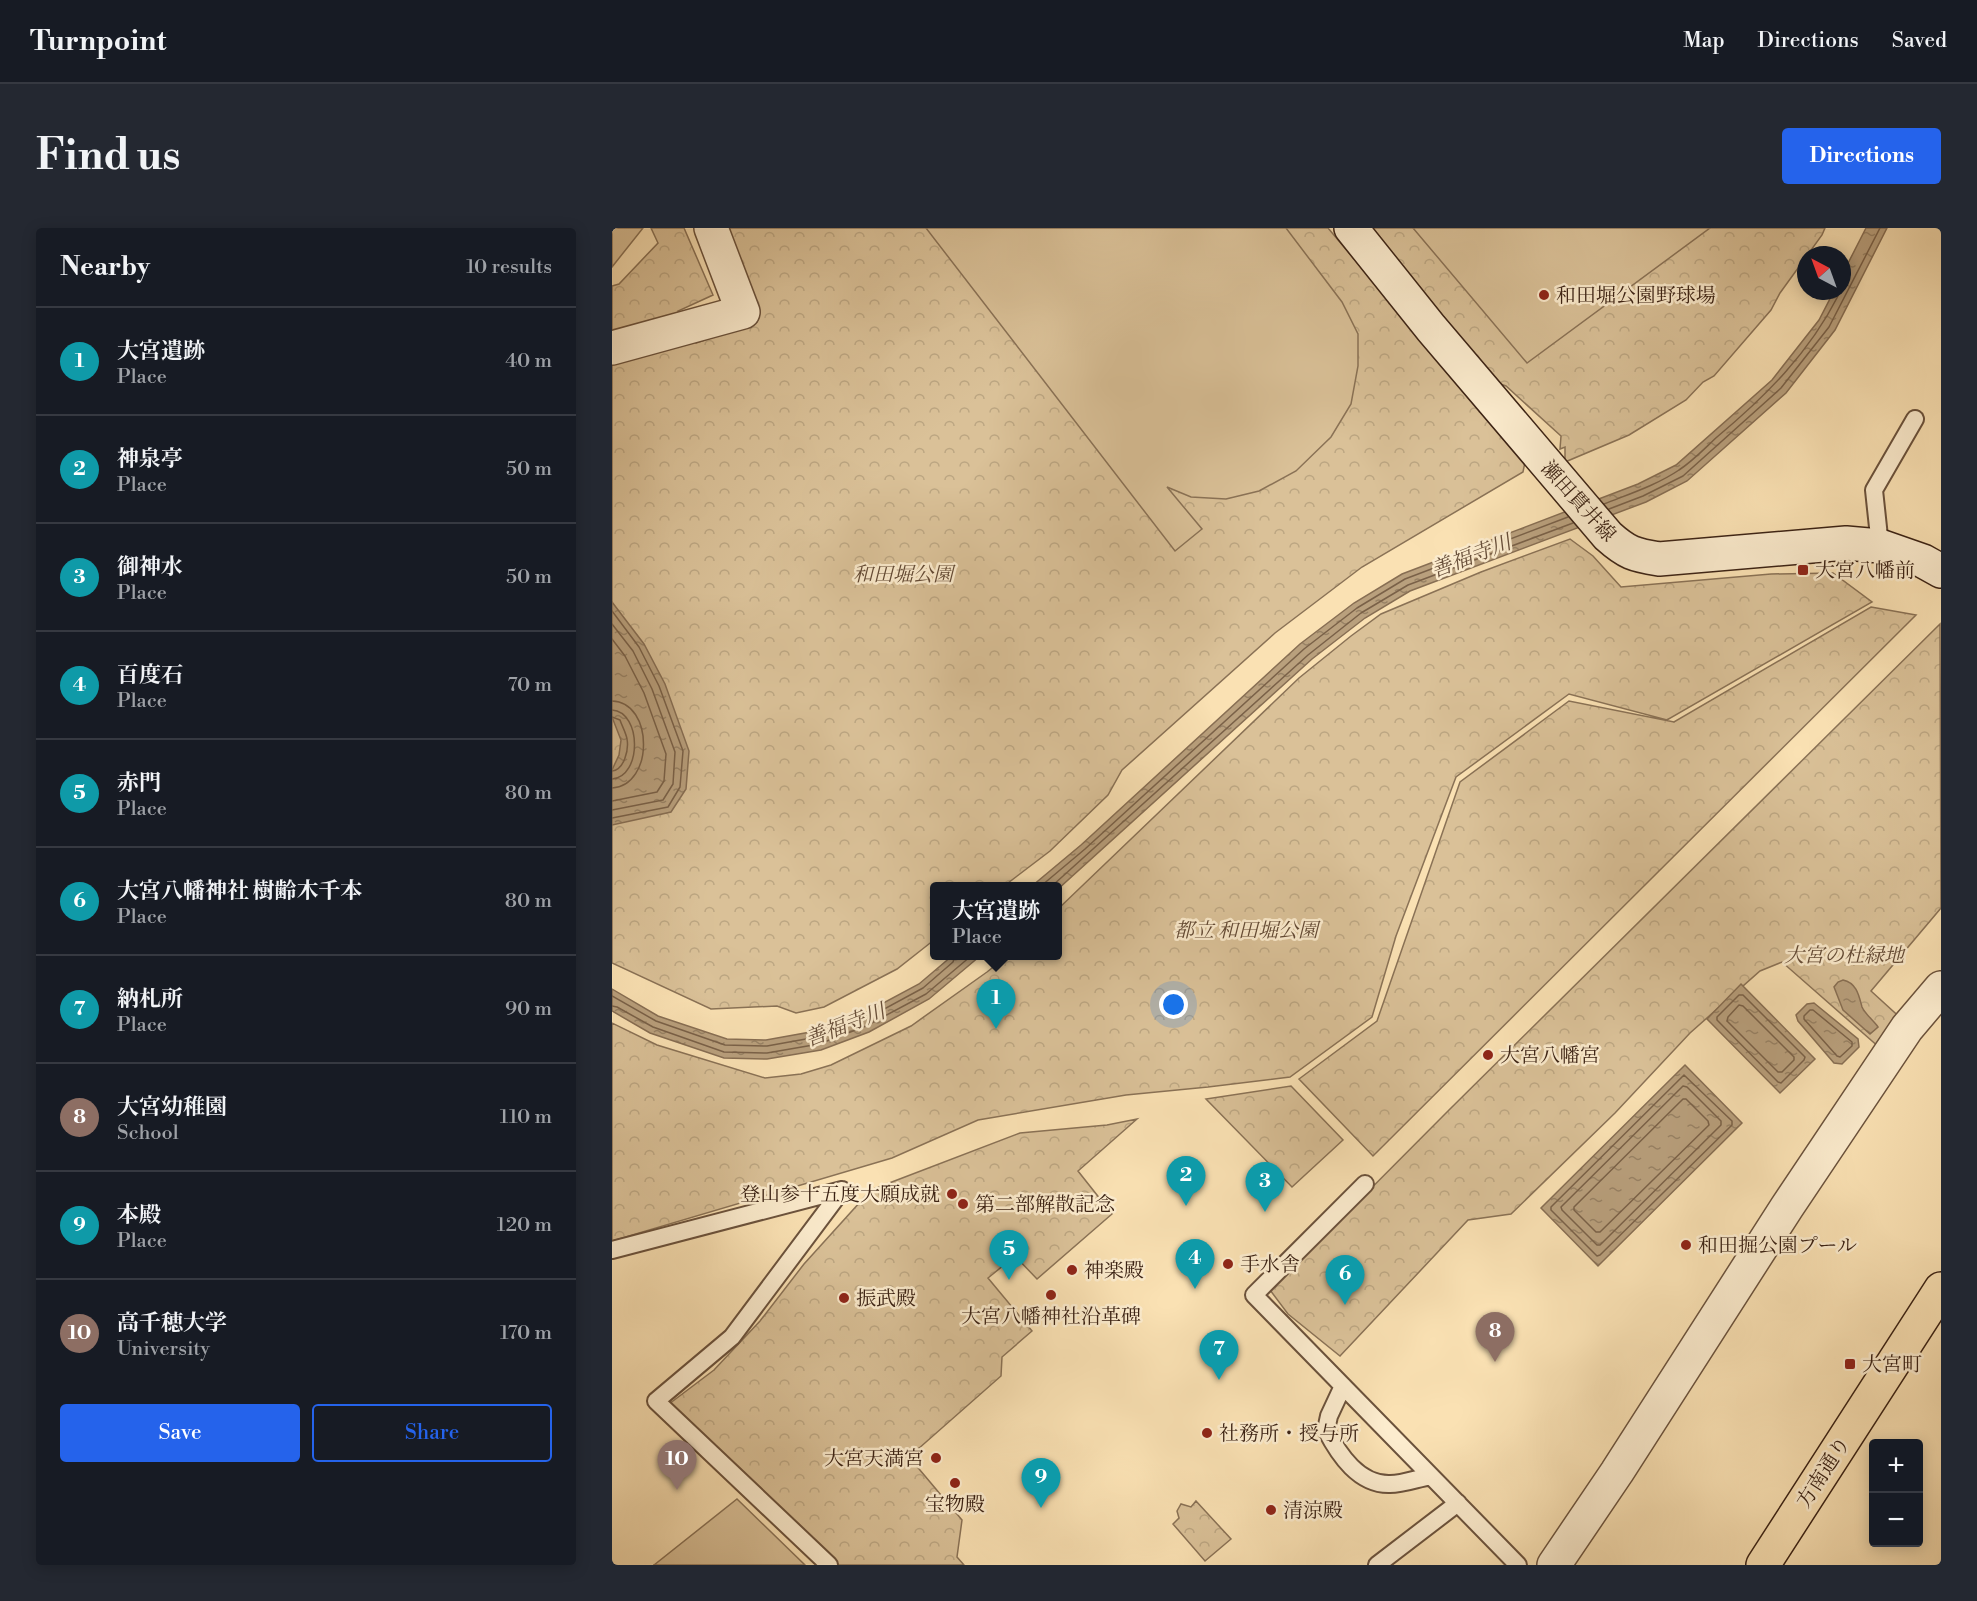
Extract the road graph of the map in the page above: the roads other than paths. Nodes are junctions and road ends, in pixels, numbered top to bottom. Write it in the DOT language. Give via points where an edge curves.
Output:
graph roads {
  1 [pos="711,228"];
  2 [pos="1351,228"];
  3 [pos="612,348"];
  4 [pos="1915,419"];
  5 [pos="1880,546"];
  6 [pos="1941,571"];
  7 [pos="1941,988"];
  8 [pos="1365,1184"];
  9 [pos="612,1250"];
  10 [pos="1941,1289"];
  11 [pos="1343,1386"];
  12 [pos="1431,1476"];
  13 [pos="1458,1503"];
  14 [pos="829,1565"];
  15 [pos="1377,1565"];
  16 [pos="1518,1565"];
  17 [pos="1554,1565"];
  18 [pos="1763,1565"];
  1 -- 3 [label="street" via="743,312"];
  2 -- 5 [label="street, 瀬田貫井線" via="1563,484 1624,550 1659,559 1821,544"];
  4 -- 5 [label="lane" via="1874,490"];
  5 -- 6 [label="street, 瀬田貫井線"];
  7 -- 17 [label="street" via="1897,1042"];
  8 -- 11 [label="lane" via="1254,1295"];
  9 -- 14 [label="lane" via="842,1190 732,1337 656,1401"];
  10 -- 18 [label="main road, 方南通り"];
  11 -- 12 [label="lane"];
  11 -- 12 [label="lane" via="1326,1430 1336,1449 1362,1476 1390,1484"];
  12 -- 13 [label="lane"];
  13 -- 15 [label="lane"];
  13 -- 16 [label="lane"];
}
